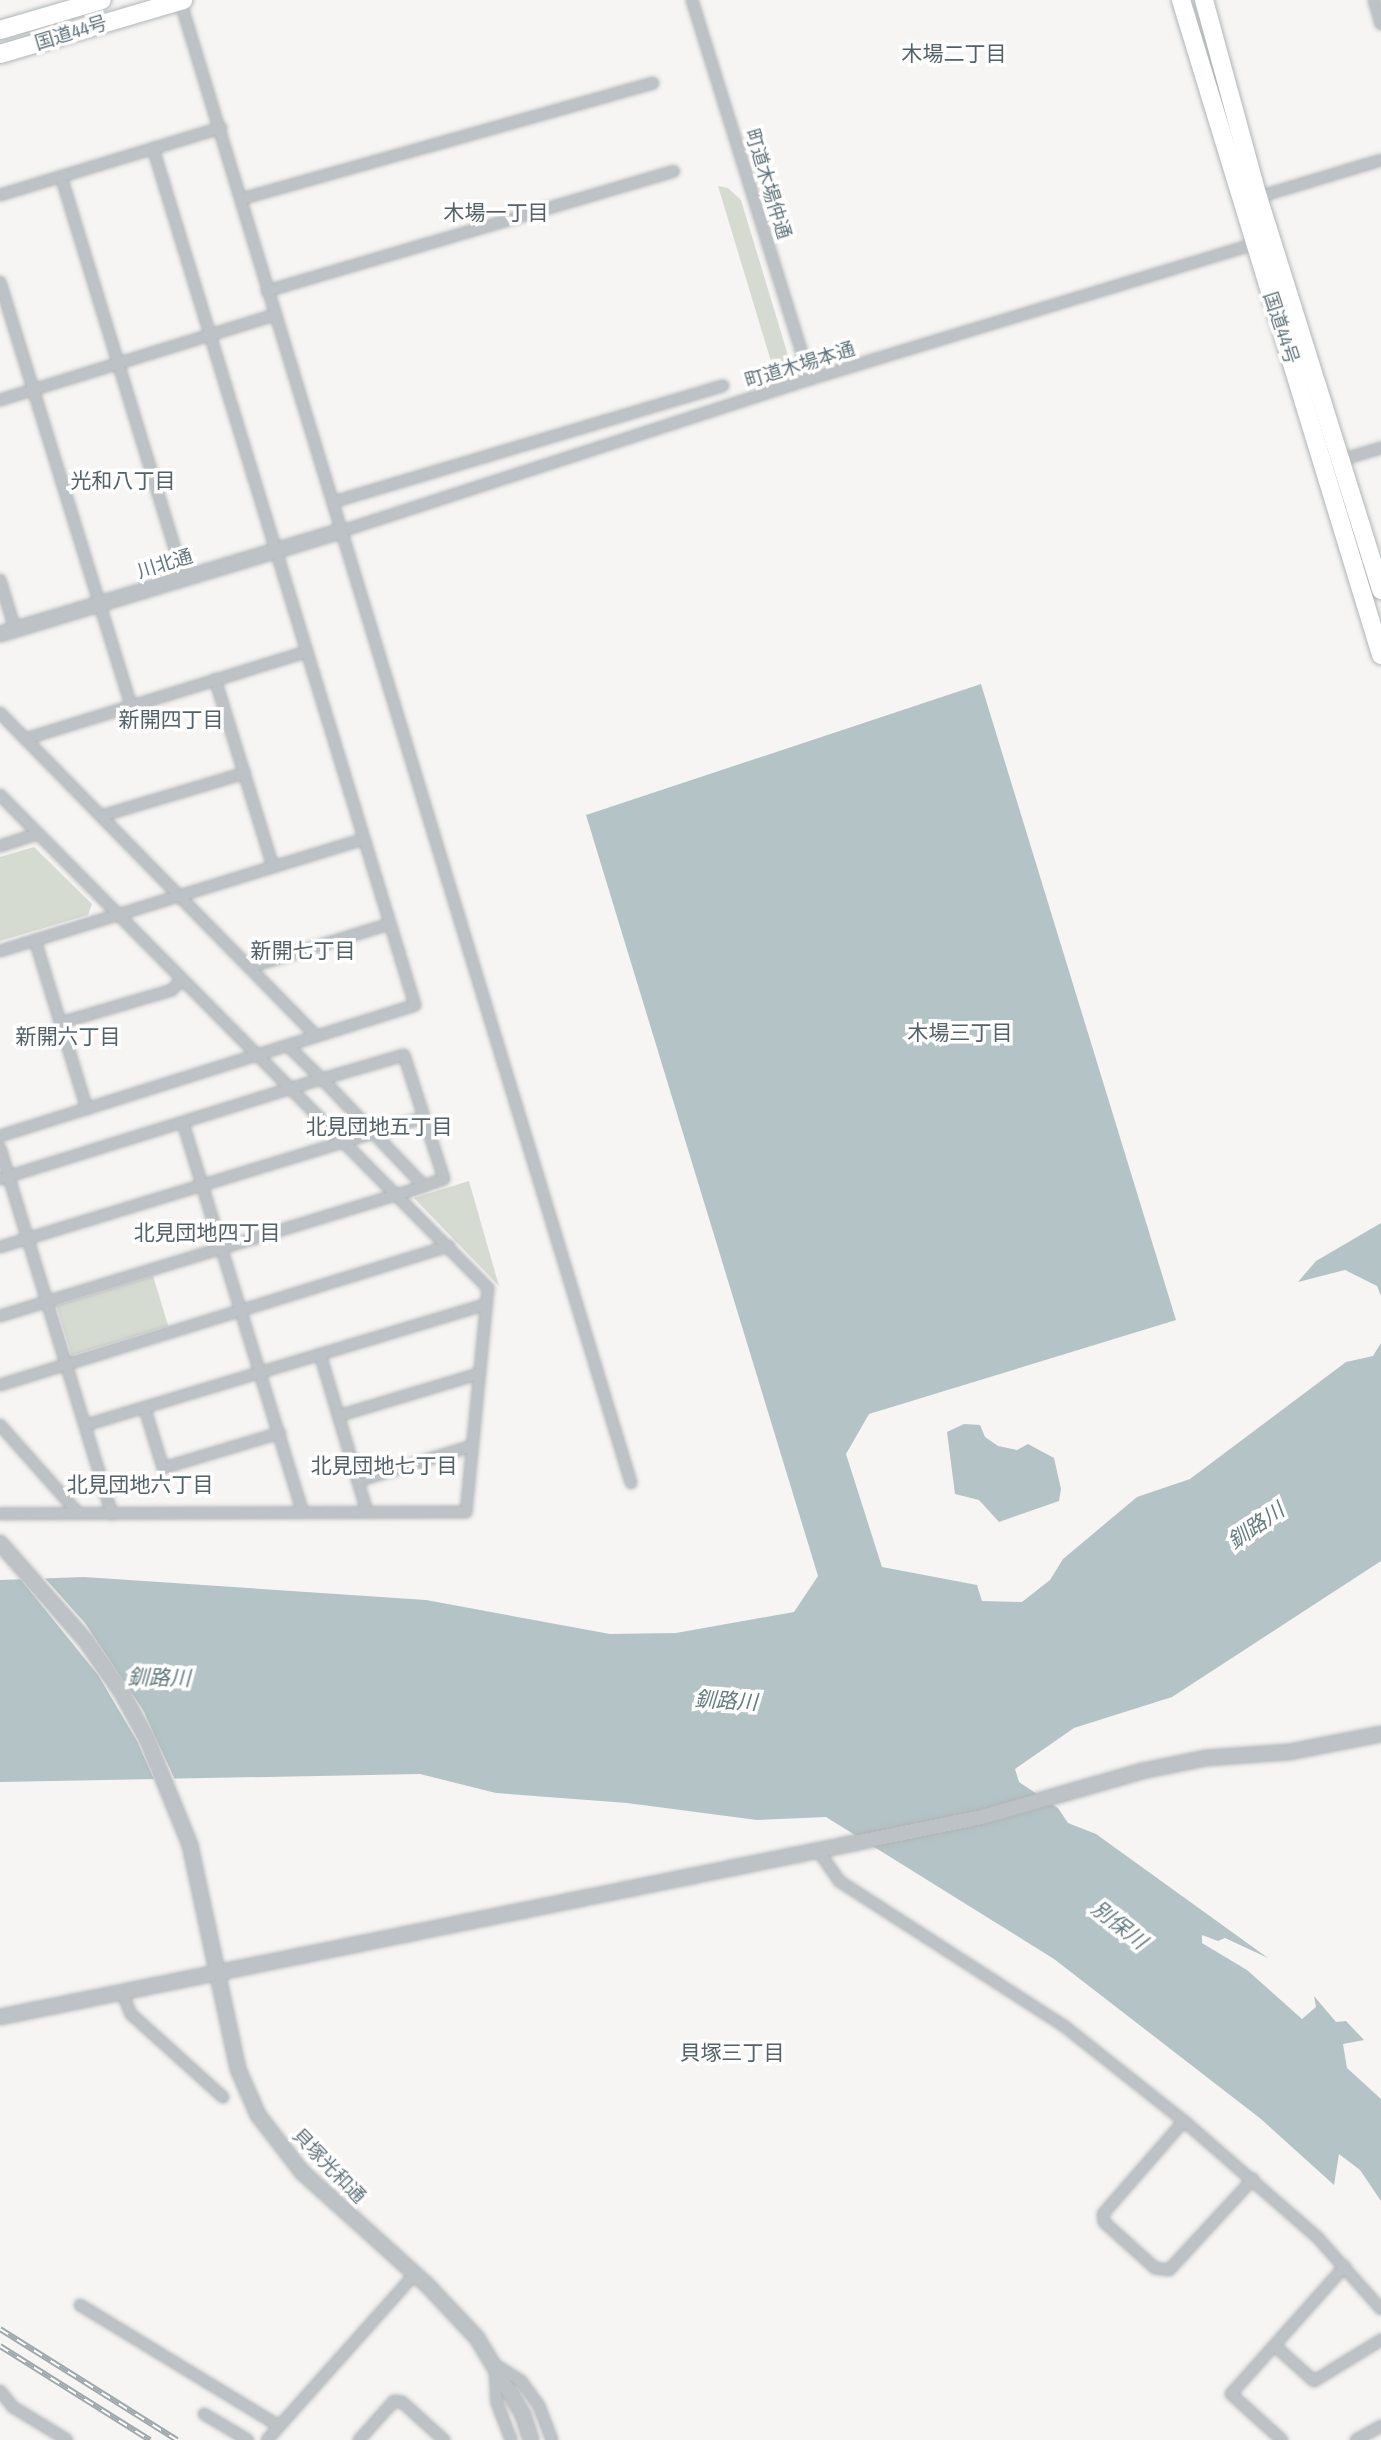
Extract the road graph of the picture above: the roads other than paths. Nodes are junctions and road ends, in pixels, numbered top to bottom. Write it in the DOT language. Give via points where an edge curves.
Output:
graph roads {
  1 [pos="102,0"];
  2 [pos="181,0"];
  3 [pos="692,0"];
  4 [pos="1181,0"];
  5 [pos="1204,0"];
  6 [pos="1374,0"];
  7 [pos="1381,24"];
  8 [pos="0,31"];
  9 [pos="4,53"];
  10 [pos="653,83"];
  11 [pos="220,128"];
  12 [pos="153,148"];
  13 [pos="1381,160"];
  14 [pos="674,171"];
  15 [pos="61,176"];
  16 [pos="0,195"];
  17 [pos="1258,197"];
  18 [pos="241,199"];
  19 [pos="1272,239"];
  20 [pos="1254,245"];
  21 [pos="0,282"];
  22 [pos="267,291"];
  23 [pos="275,315"];
  24 [pos="210,335"];
  25 [pos="119,363"];
  26 [pos="810,379"];
  27 [pos="723,386"];
  28 [pos="34,390"];
  29 [pos="0,400"];
  30 [pos="1381,448"];
  31 [pos="1343,460"];
  32 [pos="1325,465"];
  33 [pos="333,502"];
  34 [pos="342,531"];
  35 [pos="275,551"];
  36 [pos="184,578"];
  37 [pos="0,580"];
  38 [pos="1381,590"];
  39 [pos="100,604"];
  40 [pos="15,629"];
  41 [pos="0,634"];
  42 [pos="306,652"];
  43 [pos="1381,655"];
  44 [pos="215,679"];
  45 [pos="131,706"];
  46 [pos="0,713"];
  47 [pos="25,738"];
  48 [pos="244,773"];
  49 [pos="0,795"];
  50 [pos="101,816"];
  51 [pos="37,834"];
  52 [pos="364,839"];
  53 [pos="0,846"];
  54 [pos="273,866"];
  55 [pos="178,896"];
  56 [pos="116,915"];
  57 [pos="390,924"];
  58 [pos="35,940"];
  59 [pos="0,951"];
  60 [pos="250,967"];
  61 [pos="180,981"];
  62 [pos="60,1023"];
  63 [pos="315,1035"];
  64 [pos="289,1047"];
  65 [pos="259,1056"];
  66 [pos="323,1079"];
  67 [pos="295,1088"];
  68 [pos="87,1109"];
  69 [pos="424,1117"];
  70 [pos="183,1123"];
  71 [pos="373,1132"];
  72 [pos="0,1136"];
  73 [pos="348,1141"];
  74 [pos="0,1147"];
  75 [pos="4,1178"];
  76 [pos="204,1186"];
  77 [pos="424,1186"];
  78 [pos="400,1195"];
  79 [pos="27,1238"];
  80 [pos="449,1246"];
  81 [pos="0,1247"];
  82 [pos="224,1247"];
  83 [pos="47,1302"];
  84 [pos="486,1304"];
  85 [pos="242,1310"];
  86 [pos="0,1316"];
  87 [pos="320,1354"];
  88 [pos="67,1364"];
  89 [pos="261,1371"];
  90 [pos="478,1374"];
  91 [pos="0,1385"];
  92 [pos="145,1409"];
  93 [pos="338,1416"];
  94 [pos="0,1425"];
  95 [pos="86,1425"];
  96 [pos="280,1433"];
  97 [pos="472,1446"];
  98 [pos="358,1481"];
  99 [pos="631,1483"];
  100 [pos="303,1512"];
  101 [pos="367,1512"];
  102 [pos="78,1513"];
  103 [pos="0,1514"];
  104 [pos="112,1514"];
  105 [pos="0,1542"];
  106 [pos="1381,1734"];
  107 [pos="817,1849"];
  108 [pos="217,1972"];
  109 [pos="122,1992"];
  110 [pos="0,2017"];
  111 [pos="223,2097"];
  112 [pos="1184,2121"];
  113 [pos="1253,2179"];
  114 [pos="1345,2266"];
  115 [pos="415,2274"];
  116 [pos="80,2305"];
  117 [pos="1381,2309"];
  118 [pos="1381,2340"];
  119 [pos="1275,2346"];
  120 [pos="494,2364"];
  121 [pos="0,2391"];
  122 [pos="204,2414"];
  123 [pos="277,2425"];
  124 [pos="1381,2426"];
  125 [pos="67,2440"];
  126 [pos="248,2440"];
  127 [pos="267,2440"];
  128 [pos="359,2440"];
  129 [pos="444,2440"];
  130 [pos="511,2440"];
  131 [pos="531,2440"];
  132 [pos="552,2440"];
  133 [pos="1282,2440"];
  134 [pos="1356,2440"];
  1 -- 8 [label="highway, 国道44号"];
  2 -- 9 [label="highway, 国道44号"];
  2 -- 11 [label="street"];
  3 -- 26 [label="street, 町道木場仲通"];
  4 -- 20 [label="highway, 国道44号"];
  5 -- 17 [label="highway, 国道44号"];
  6 -- 7 [label="street"];
  8 -- 9 [label="street"];
  10 -- 18 [label="street"];
  11 -- 12 [label="street"];
  11 -- 18 [label="street"];
  12 -- 15 [label="street"];
  12 -- 24 [label="street"];
  13 -- 17 [label="street"];
  14 -- 22 [label="street"];
  15 -- 16 [label="street"];
  15 -- 25 [label="street"];
  17 -- 19 [label="highway, 国道44号"];
  18 -- 22 [label="street"];
  19 -- 20 [label="street, 町道木場本通"];
  19 -- 31 [label="highway, 国道44号"];
  20 -- 26 [label="street, 町道木場本通"];
  20 -- 32 [label="highway, 国道44号"];
  21 -- 28 [label="street"];
  22 -- 23 [label="street"];
  23 -- 24 [label="street"];
  23 -- 33 [label="street"];
  24 -- 25 [label="street"];
  24 -- 35 [label="street"];
  25 -- 28 [label="street"];
  25 -- 36 [label="street"];
  26 -- 34 [label="street, 町道木場本通"];
  27 -- 33 [label="street"];
  28 -- 29 [label="street"];
  28 -- 39 [label="street"];
  30 -- 31 [label="street"];
  31 -- 32 [label="street"];
  31 -- 38 [label="highway, 国道44号"];
  32 -- 43 [label="highway, 国道44号"];
  33 -- 34 [label="street"];
  34 -- 35 [label="street, 川北通"];
  34 -- 99 [label="street"];
  35 -- 36 [label="street, 川北通"];
  35 -- 42 [label="street"];
  36 -- 39 [label="street, 川北通"];
  37 -- 40 [label="street"];
  39 -- 40 [label="street, 川北通"];
  39 -- 45 [label="street"];
  40 -- 41 [label="street, 川北通"];
  42 -- 44 [label="street"];
  42 -- 52 [label="street"];
  44 -- 45 [label="street"];
  44 -- 48 [label="street"];
  45 -- 47 [label="street"];
  46 -- 47 [label="street"];
  47 -- 50 [label="street"];
  48 -- 50 [label="street"];
  48 -- 54 [label="street"];
  49 -- 51 [label="street"];
  50 -- 55 [label="street"];
  51 -- 53 [label="street"];
  51 -- 56 [label="street"];
  52 -- 54 [label="street"];
  52 -- 57 [label="street"];
  54 -- 55 [label="street"];
  55 -- 56 [label="street"];
  55 -- 60 [label="street"];
  56 -- 58 [label="street"];
  56 -- 61 [label="street"];
  57 -- 60 [label="street"];
  57 -- 63 [label="street" via="415,1005"];
  58 -- 59 [label="street"];
  58 -- 62 [label="street"];
  60 -- 63 [label="street"];
  61 -- 62 [label="street" via="172,990"];
  61 -- 65 [label="street"];
  62 -- 68 [label="street"];
  63 -- 64 [label="street"];
  64 -- 65 [label="street"];
  64 -- 66 [label="street"];
  65 -- 67 [label="street"];
  65 -- 68 [label="street"];
  66 -- 67 [label="street"];
  66 -- 69 [label="street" via="404,1055"];
  66 -- 71 [label="street"];
  67 -- 70 [label="street"];
  67 -- 73 [label="street"];
  68 -- 72 [label="street"];
  69 -- 71 [label="street"];
  69 -- 77 [label="street" via="444,1180"];
  70 -- 75 [label="street"];
  70 -- 76 [label="street"];
  71 -- 73 [label="street"];
  71 -- 77 [label="street"];
  73 -- 76 [label="street"];
  73 -- 78 [label="street"];
  74 -- 75 [label="street"];
  75 -- 79 [label="street"];
  76 -- 79 [label="street"];
  76 -- 82 [label="street"];
  77 -- 78 [label="street"];
  78 -- 80 [label="street"];
  78 -- 82 [label="street"];
  79 -- 81 [label="street"];
  79 -- 83 [label="street"];
  80 -- 84 [label="street" via="488,1288"];
  80 -- 85 [label="street"];
  82 -- 83 [label="street"];
  82 -- 85 [label="street"];
  83 -- 86 [label="street"];
  83 -- 88 [label="street"];
  84 -- 87 [label="street"];
  84 -- 90 [label="street"];
  85 -- 88 [label="street"];
  85 -- 89 [label="street"];
  87 -- 89 [label="street"];
  87 -- 93 [label="street"];
  88 -- 91 [label="street"];
  88 -- 95 [label="street"];
  89 -- 92 [label="street"];
  89 -- 96 [label="street"];
  90 -- 93 [label="street"];
  90 -- 97 [label="street"];
  92 -- 95 [label="street"];
  92 -- 96 [label="street" via="163,1468"];
  93 -- 98 [label="street"];
  94 -- 102 [label="street"];
  95 -- 104 [label="street"];
  96 -- 100 [label="street"];
  97 -- 98 [label="street"];
  97 -- 101 [label="street" via="466,1512"];
  98 -- 101 [label="street"];
  100 -- 101 [label="street"];
  100 -- 104 [label="street"];
  102 -- 103 [label="street"];
  102 -- 104 [label="street"];
  105 -- 108 [label="street, 貝塚光和通" via="122,1693 190,1845"];
  106 -- 107 [label="street" via="1289,1752 1206,1758 1142,1770 1061,1797"];
  107 -- 108 [label="street"];
  107 -- 112 [label="street" via="839,1881 1064,2026"];
  108 -- 109 [label="street"];
  108 -- 115 [label="street, 貝塚光和通" via="237,2069 258,2115 302,2172"];
  109 -- 110 [label="street"];
  109 -- 111 [label="street" via="131,2014"];
  112 -- 113 [label="street"];
  112 -- 113 [label="street" via="1103,2214 1104,2222 1154,2268 1169,2270"];
  113 -- 114 [label="street"];
  114 -- 117 [label="street"];
  114 -- 119 [label="street"];
  115 -- 120 [label="street, 貝塚光和通" via="477,2338"];
  115 -- 123 [label="street"];
  116 -- 123 [label="street"];
  118 -- 119 [label="street" via="1314,2381"];
  119 -- 133 [label="street" via="1231,2394"];
  120 -- 130 [label="street" via="497,2403"];
  120 -- 131 [label="street, 貝塚光和通"];
  120 -- 132 [label="street" via="521,2381 539,2406"];
  121 -- 125 [label="street" via="13,2407"];
  122 -- 126 [label="street"];
  123 -- 127 [label="street"];
  124 -- 134 [label="street"];
  128 -- 129 [label="street" via="394,2401 402,2402"];
}
